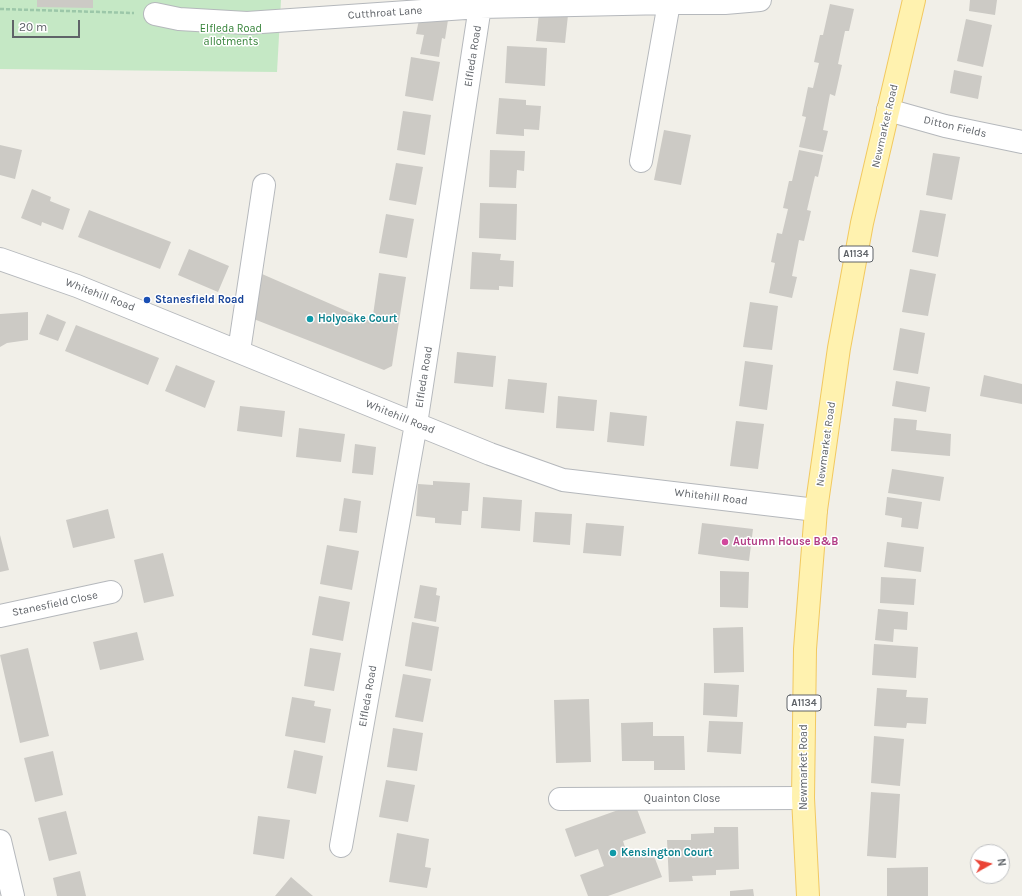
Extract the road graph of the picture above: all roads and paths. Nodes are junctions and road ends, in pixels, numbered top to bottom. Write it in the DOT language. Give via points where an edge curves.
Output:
graph roads {
  1 [pos="760,0"];
  2 [pos="914,0"];
  3 [pos="718,1"];
  4 [pos="669,3"];
  5 [pos="481,4"];
  6 [pos="0,9"];
  7 [pos="154,14"];
  8 [pos="888,110"];
  9 [pos="1022,142"];
  10 [pos="641,161"];
  11 [pos="264,185"];
  12 [pos="0,259"];
  13 [pos="239,351"];
  14 [pos="416,424"];
  15 [pos="816,510"];
  16 [pos="111,592"];
  17 [pos="0,616"];
  18 [pos="803,798"];
  19 [pos="560,799"];
  20 [pos="0,841"];
  21 [pos="341,846"];
  22 [pos="13,896"];
  23 [pos="808,896"];
  1 -- 3 [label="street, Cutthroat Lane"];
  2 -- 8 [label="main road, Newmarket Road / A1134"];
  3 -- 4 [label="street, Cutthroat Lane"];
  4 -- 5 [label="street, Cutthroat Lane"];
  4 -- 10 [label="street"];
  5 -- 7 [label="street, Cutthroat Lane" via="247,23 178,19"];
  5 -- 14 [label="street, Elfleda Road"];
  6 -- 7 [label="path"];
  8 -- 9 [label="street, Ditton Fields" via="945,126"];
  8 -- 15 [label="main road, Newmarket Road / A1134" via="862,223 843,324"];
  11 -- 13 [label="street"];
  12 -- 13 [label="street, Whitehill Road" via="77,286"];
  13 -- 14 [label="street, Whitehill Road"];
  14 -- 15 [label="street, Whitehill Road" via="563,480"];
  14 -- 21 [label="street, Elfleda Road"];
  15 -- 18 [label="main road, Newmarket Road / A1134" via="804,649"];
  16 -- 17 [label="street, Stanesfield Close"];
  18 -- 19 [label="street, Quainton Close"];
  18 -- 23 [label="main road, Newmarket Road / A1134"];
  20 -- 22 [label="street"];
}
